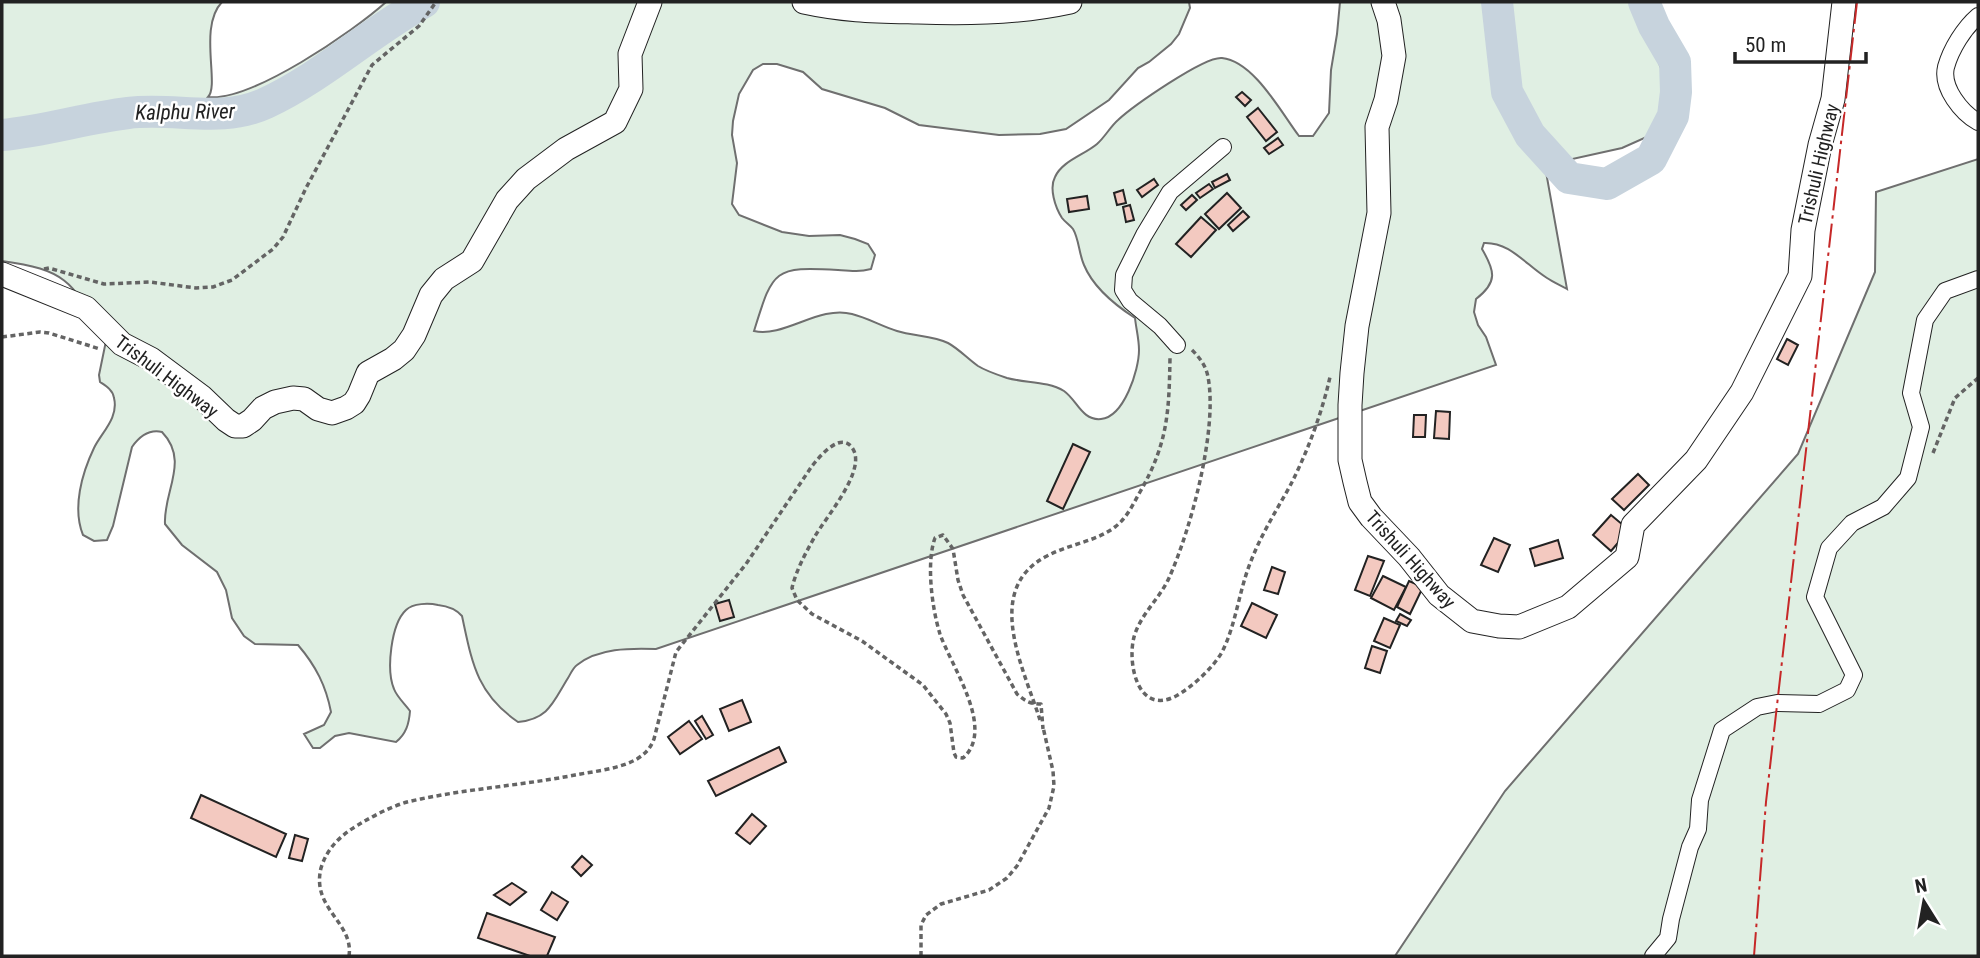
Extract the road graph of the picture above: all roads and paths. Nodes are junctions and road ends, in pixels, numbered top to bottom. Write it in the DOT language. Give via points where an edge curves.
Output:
graph roads {
  1 [pos="436,2"];
  2 [pos="650,2"];
  3 [pos="804,2"];
  4 [pos="1070,2"];
  5 [pos="1383,2"];
  6 [pos="1844,2"];
  7 [pos="1978,16"];
  8 [pos="1978,122"];
  9 [pos="1223,147"];
  10 [pos="5,275"];
  11 [pos="1978,279"];
  12 [pos="2,337"];
  13 [pos="1177,345"];
  14 [pos="136,352"];
  15 [pos="1332,368"];
  16 [pos="1978,378"];
  17 [pos="1908,478"];
  18 [pos="1043,729"];
  19 [pos="349,956"];
  20 [pos="921,956"];
  21 [pos="1653,956"];
  1 -- 10 [label="path" via="419,26 372,65 283,237 232,280 196,288 150,282 104,284 50,268"];
  2 -- 14 [label="street, Trishuli Highway" via="630,54 631,89 615,122 566,149 526,179 507,200 472,261 444,279 431,295 404,350 368,373 354,403 332,413 303,398 293,398 275,402 252,421 235,426"];
  3 -- 4 [label="street" via="842,10 947,13"];
  5 -- 6 [label="street, Trishuli Highway" via="1394,57 1377,127 1379,214 1357,326 1350,460 1360,502 1439,595 1472,621 1499,626 1519,626 1568,607 1627,558 1633,525 1696,460 1742,392 1800,276 1803,230 1833,99"];
  7 -- 8 [label="street" via="1960,35 1945,69 1955,100"];
  9 -- 13 [label="street" via="1170,192 1124,275 1123,290 1130,301"];
  10 -- 14 [label="street, Trishuli Highway" via="86,308"];
  11 -- 17 [label="street" via="1945,291 1925,320 1912,393 1921,427"];
  12 -- 14 [label="path" via="40,332 96,349"];
  13 -- 15 [label="path" via="1193,350 1204,364 1209,415 1201,472 1179,548 1169,577 1134,636 1133,658 1140,688 1152,700 1180,694 1223,650 1251,562 1291,484 1316,424"];
  13 -- 18 [label="path" via="1170,354 1163,442 1133,505 1114,528 1036,563 1015,590 1012,628"];
  16 -- 17 [label="path" via="1955,398 1929,463"];
  17 -- 21 [label="street" via="1884,507 1852,523 1829,548 1815,597 1854,675 1847,690 1819,704 1757,707 1722,730 1700,800 1698,829 1668,938"];
  18 -- 19 [label="path" via="1041,704 1017,694 967,602 953,549 943,535 935,538 932,548 935,614 976,726 963,758 954,753 946,713 923,685 797,600 792,588 800,565 855,464 851,446 835,444 812,466 746,564 676,652 647,752 612,768 404,803 363,822 337,841 322,866 320,889 348,939"];
  18 -- 20 [label="path" via="1053,771 1049,808 1007,878 926,915 921,925"];
}
